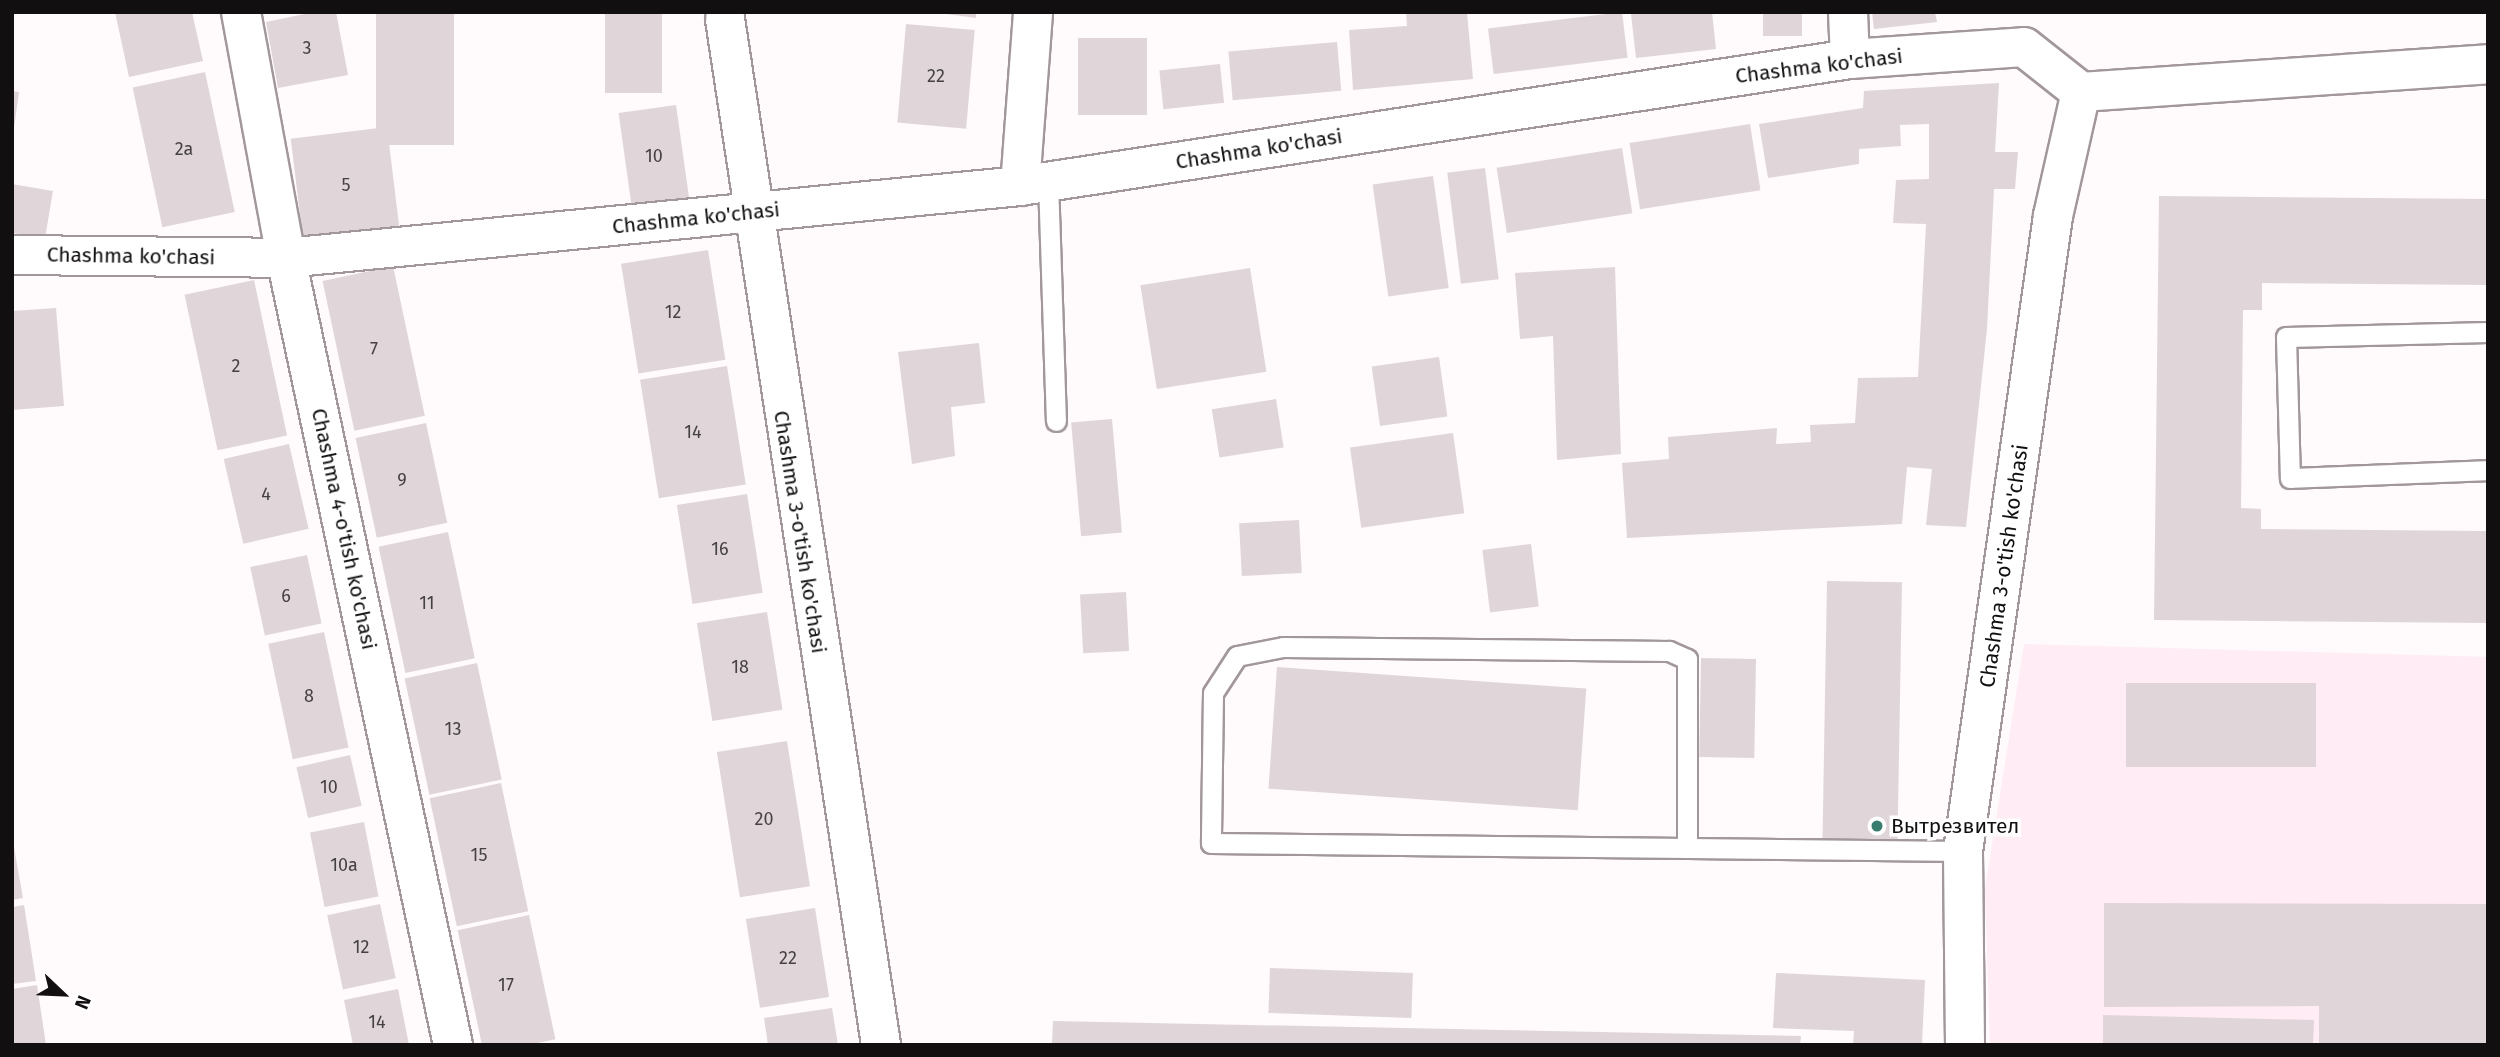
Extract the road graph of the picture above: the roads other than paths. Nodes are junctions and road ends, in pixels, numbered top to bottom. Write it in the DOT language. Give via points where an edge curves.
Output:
graph roads {
  1 [pos="241,12"];
  2 [pos="1033,12"];
  3 [pos="1848,12"];
  4 [pos="725,19"];
  5 [pos="1850,59"];
  6 [pos="2488,64"];
  7 [pos="2081,92"];
  8 [pos="1034,184"];
  9 [pos="750,212"];
  10 [pos="12,255"];
  11 [pos="286,258"];
  12 [pos="2488,332"];
  13 [pos="1056,421"];
  14 [pos="2488,470"];
  15 [pos="1687,848"];
  16 [pos="1964,852"];
  17 [pos="453,1045"];
  18 [pos="881,1045"];
  19 [pos="1965,1045"];
  1 -- 11 [label="street, Chashma 4-o'tish ko'chasi"];
  2 -- 8 [label="street"];
  3 -- 5 [label="street"];
  4 -- 9 [label="street, Chashma 3-o'tish ko'chasi"];
  5 -- 7 [label="street, Chashma ko'chasi" via="2024,47"];
  5 -- 8 [label="street, Chashma ko'chasi"];
  6 -- 7 [label="street"];
  7 -- 16 [label="street, Chashma 3-o'tish ko'chasi" via="2053,216"];
  8 -- 9 [label="street, Chashma ko'chasi"];
  8 -- 13 [label="lane"];
  9 -- 11 [label="street, Chashma ko'chasi"];
  9 -- 18 [label="street, Chashma 3-o'tish ko'chasi"];
  10 -- 11 [label="street, Chashma ko'chasi"];
  11 -- 17 [label="street, Chashma 4-o'tish ko'chasi"];
  12 -- 14 [label="lane" via="2286,337 2290,478"];
  15 -- 15 [label="lane" via="1211,843 1213,693 1237,656 1283,647 1669,651 1687,659"];
  15 -- 16 [label="lane"];
  16 -- 19 [label="street, Chashma 3-o'tish ko'chasi"];
}
